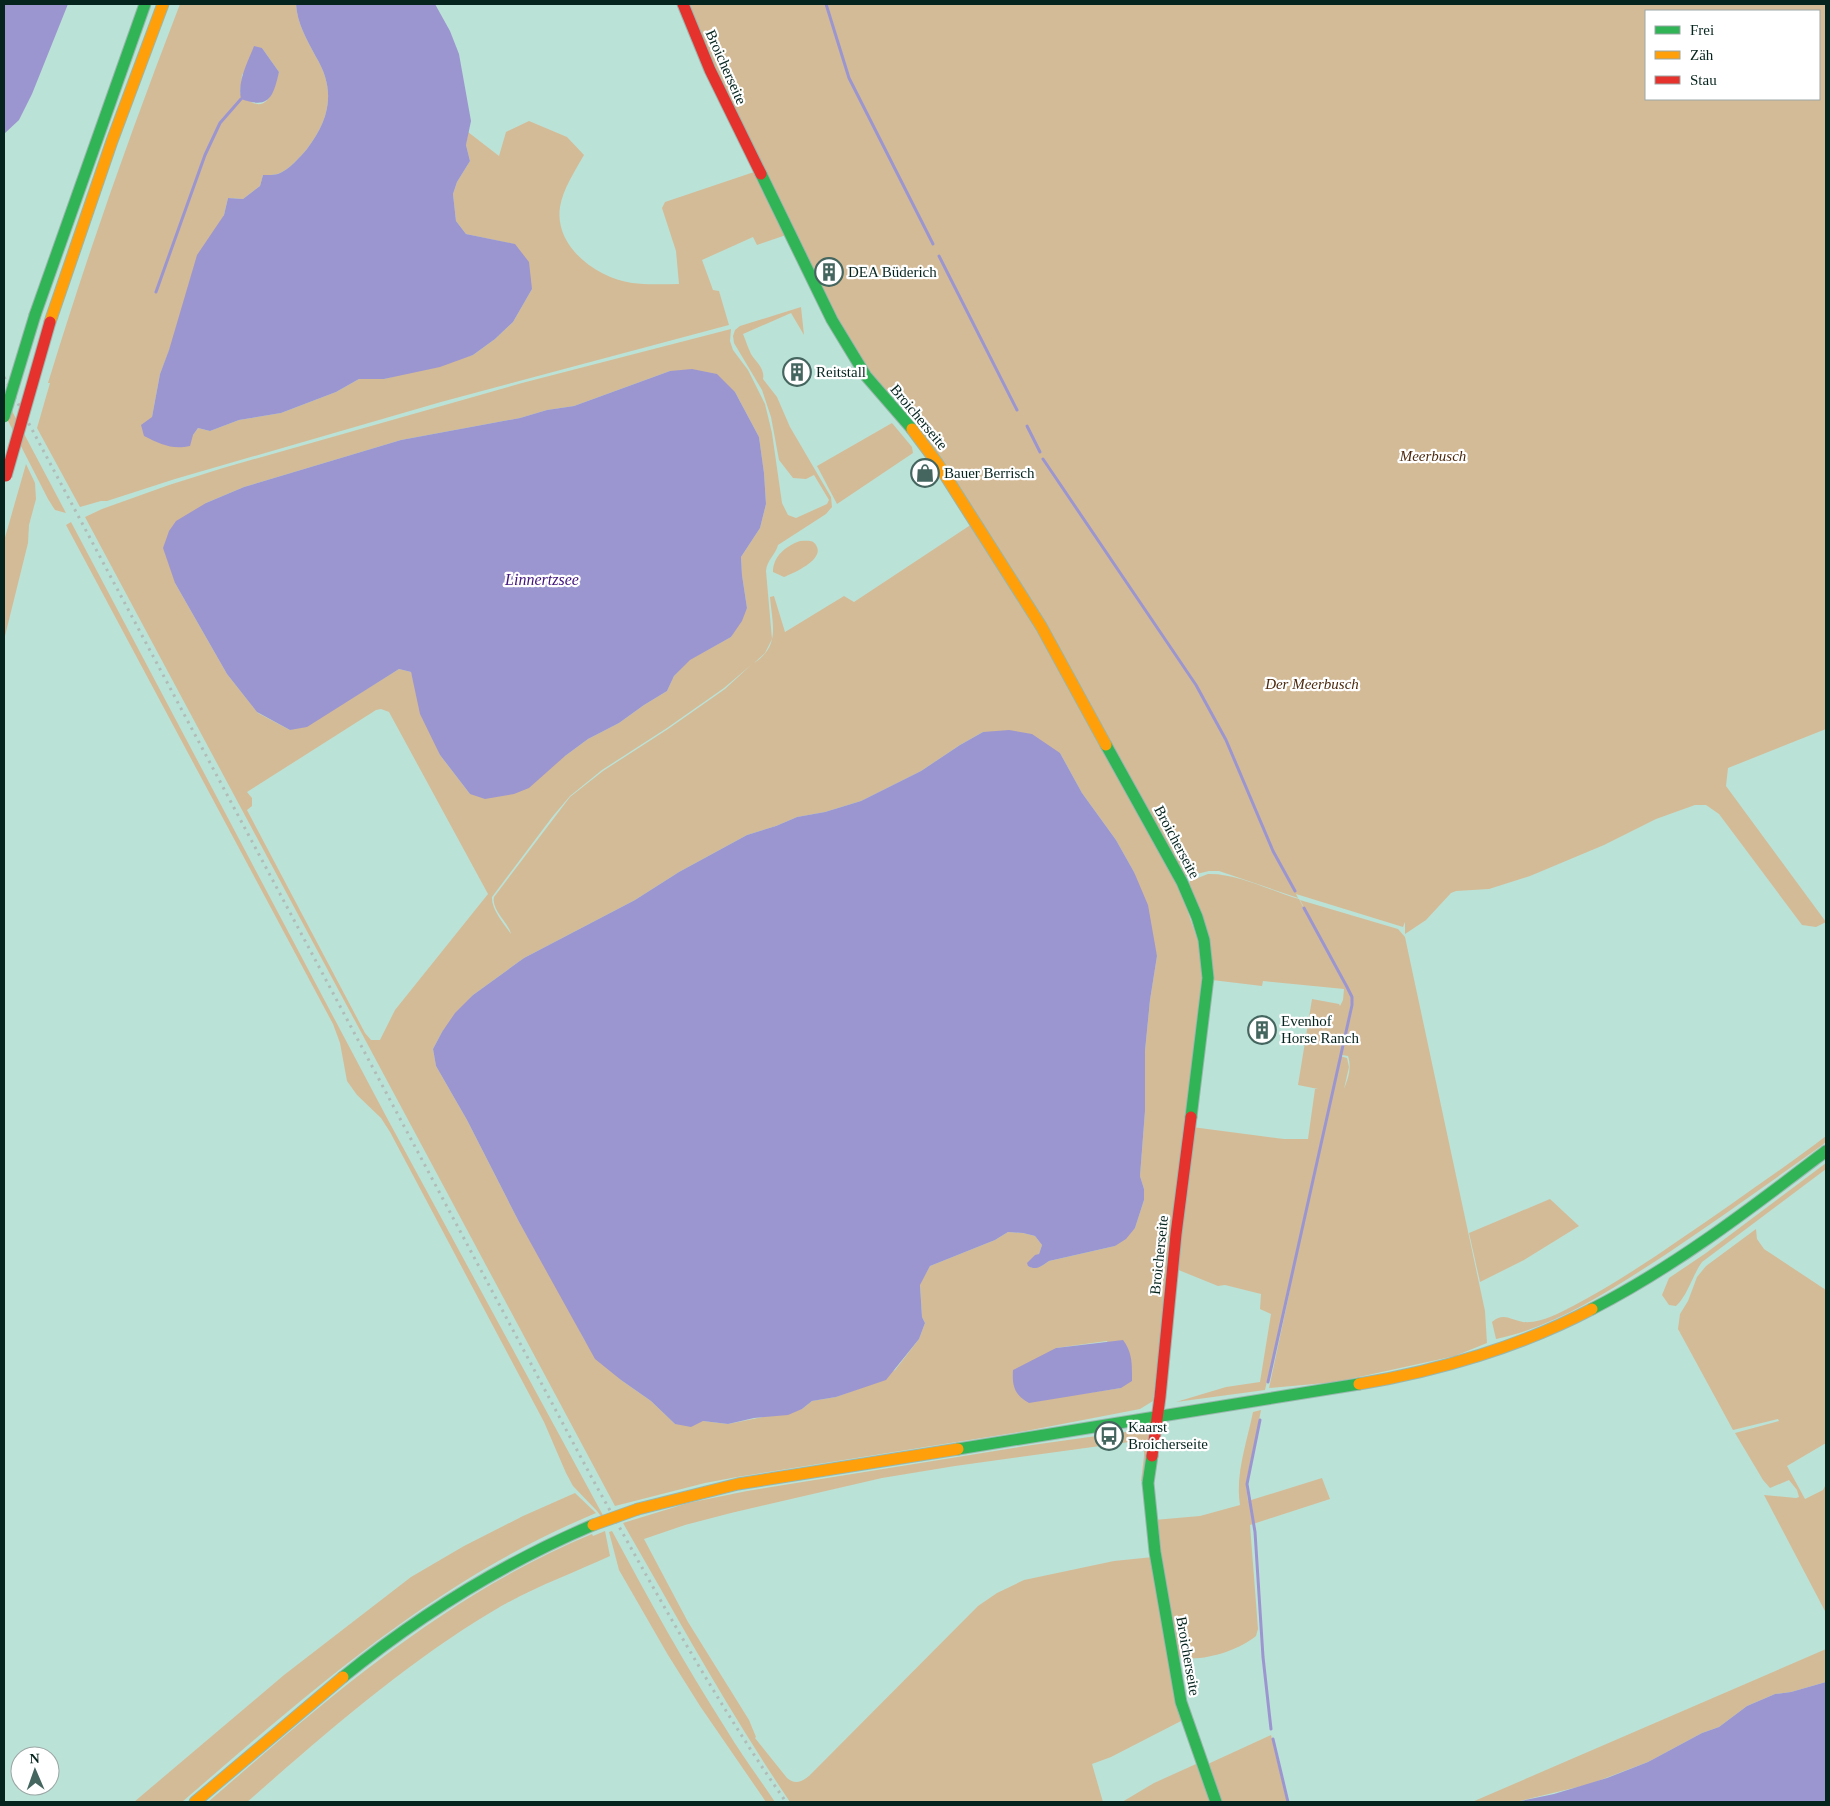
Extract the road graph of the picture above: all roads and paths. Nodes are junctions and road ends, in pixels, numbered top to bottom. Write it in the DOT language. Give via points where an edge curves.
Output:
graph roads {
  1 [pos="145,4"];
  2 [pos="162,4"];
  3 [pos="684,4"];
  4 [pos="4,417"];
  5 [pos="5,480"];
  6 [pos="1826,1151"];
  7 [pos="1157,1417"];
  8 [pos="195,1802"];
  9 [pos="1216,1802"];
  1 -- 4 [label="main road, bridge" via="96,136"];
  2 -- 5 [label="main road, bridge" via="50,322"];
  3 -- 7 [label="main road, Broicherseite" via="718,86 832,320 866,376 938,464 1040,626 1182,882 1201,925 1208,978"];
  6 -- 7 [label="main road" via="1720,1230 1645,1280 1586,1313 1539,1334 1480,1355 1407,1374"];
  7 -- 8 [label="main road, bridge" via="738,1484 638,1509 593,1525 492,1573 403,1631 299,1712"];
  7 -- 9 [label="main road, Broicherseite" via="1148,1483 1155,1552 1181,1702"];
}
